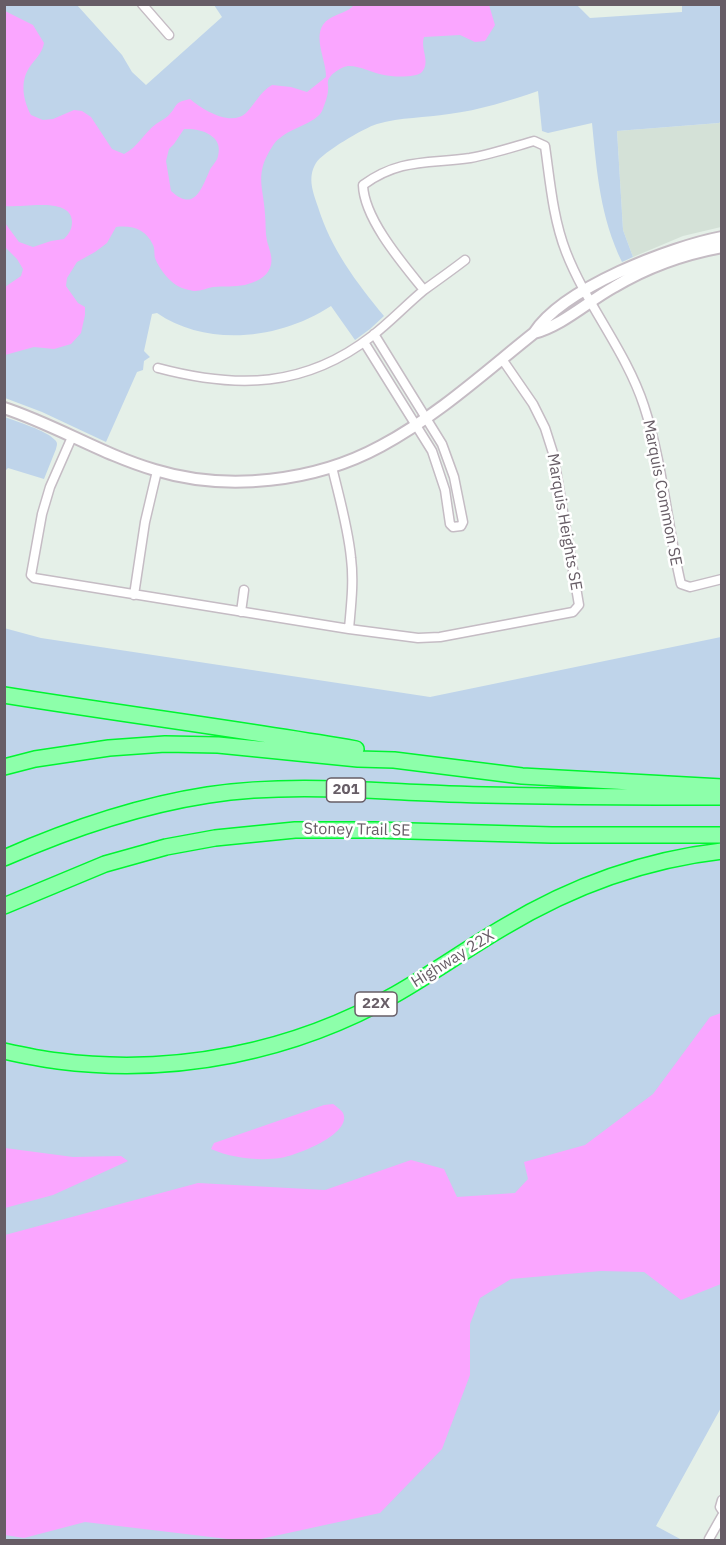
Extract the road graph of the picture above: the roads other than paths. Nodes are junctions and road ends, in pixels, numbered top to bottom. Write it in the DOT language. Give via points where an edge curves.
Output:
graph roads {
  1 [pos="142,4"];
  2 [pos="169,35"];
  3 [pos="722,237"];
  4 [pos="722,247"];
  5 [pos="465,260"];
  6 [pos="424,290"];
  7 [pos="584,290"];
  8 [pos="590,301"];
  9 [pos="534,333"];
  10 [pos="374,334"];
  11 [pos="364,342"];
  12 [pos="502,359"];
  13 [pos="158,368"];
  14 [pos="4,408"];
  15 [pos="425,418"];
  16 [pos="415,425"];
  17 [pos="72,436"];
  18 [pos="332,467"];
  19 [pos="157,471"];
  20 [pos="722,579"];
  21 [pos="244,590"];
  22 [pos="134,595"];
  23 [pos="241,612"];
  24 [pos="349,629"];
  25 [pos="4,695"];
  26 [pos="394,760"];
  27 [pos="4,767"];
  28 [pos="722,787"];
  29 [pos="722,797"];
  30 [pos="722,835"];
  31 [pos="722,851"];
  32 [pos="4,858"];
  33 [pos="4,906"];
  34 [pos="4,1051"];
  35 [pos="722,1500"];
  36 [pos="722,1510"];
  37 [pos="722,1516"];
  38 [pos="709,1539"];
  1 -- 2 [label="street"];
  3 -- 7 [label="street" via="663,253"];
  4 -- 8 [label="street" via="665,263"];
  5 -- 6 [label="street"];
  6 -- 7 [label="street" via="387,245 363,185 379,173 410,164 471,158 534,141 545,146 558,230"];
  6 -- 10 [label="street"];
  7 -- 8 [label="street"];
  7 -- 9 [label="street" via="542,320"];
  8 -- 9 [label="street" via="549,328"];
  8 -- 20 [label="street, Marquis Common SE" via="618,346 644,405 681,584 690,586"];
  9 -- 12 [label="street"];
  10 -- 11 [label="street"];
  10 -- 15 [label="street"];
  11 -- 13 [label="street" via="296,375 266,380 215,381"];
  11 -- 16 [label="street"];
  12 -- 15 [label="street"];
  12 -- 24 [label="street, Marquis Heights SE" via="533,404 553,453 579,605 573,612 440,637"];
  14 -- 17 [label="street"];
  15 -- 16 [label="street"];
  15 -- 16 [label="street" via="442,444 454,477 463,522 457,528 450,524 438,465"];
  16 -- 18 [label="street" via="380,447"];
  17 -- 19 [label="street"];
  17 -- 22 [label="street, Marquis Heights SE" via="42,514 31,575"];
  18 -- 19 [label="street" via="243,481"];
  18 -- 24 [label="street" via="352,560"];
  19 -- 22 [label="street"];
  21 -- 23 [label="street"];
  22 -- 23 [label="street, Marquis Heights SE"];
  23 -- 24 [label="street, Marquis Heights SE"];
  25 -- 26 [label="highway" via="236,729 361,750"];
  26 -- 27 [label="highway" via="165,744 109,748"];
  26 -- 28 [label="highway" via="522,776"];
  29 -- 32 [label="highway, 201" via="282,789 208,795 129,812 57,835"];
  30 -- 33 [label="highway, Stoney Trail SE" via="295,830 166,847 105,864"];
  31 -- 34 [label="highway, Highway 22X / 22X" via="637,867 582,887 505,926 396,995 330,1027 272,1047 214,1059 125,1065 58,1061"];
  35 -- 36 [label="street"];
  37 -- 38 [label="street"];
}
